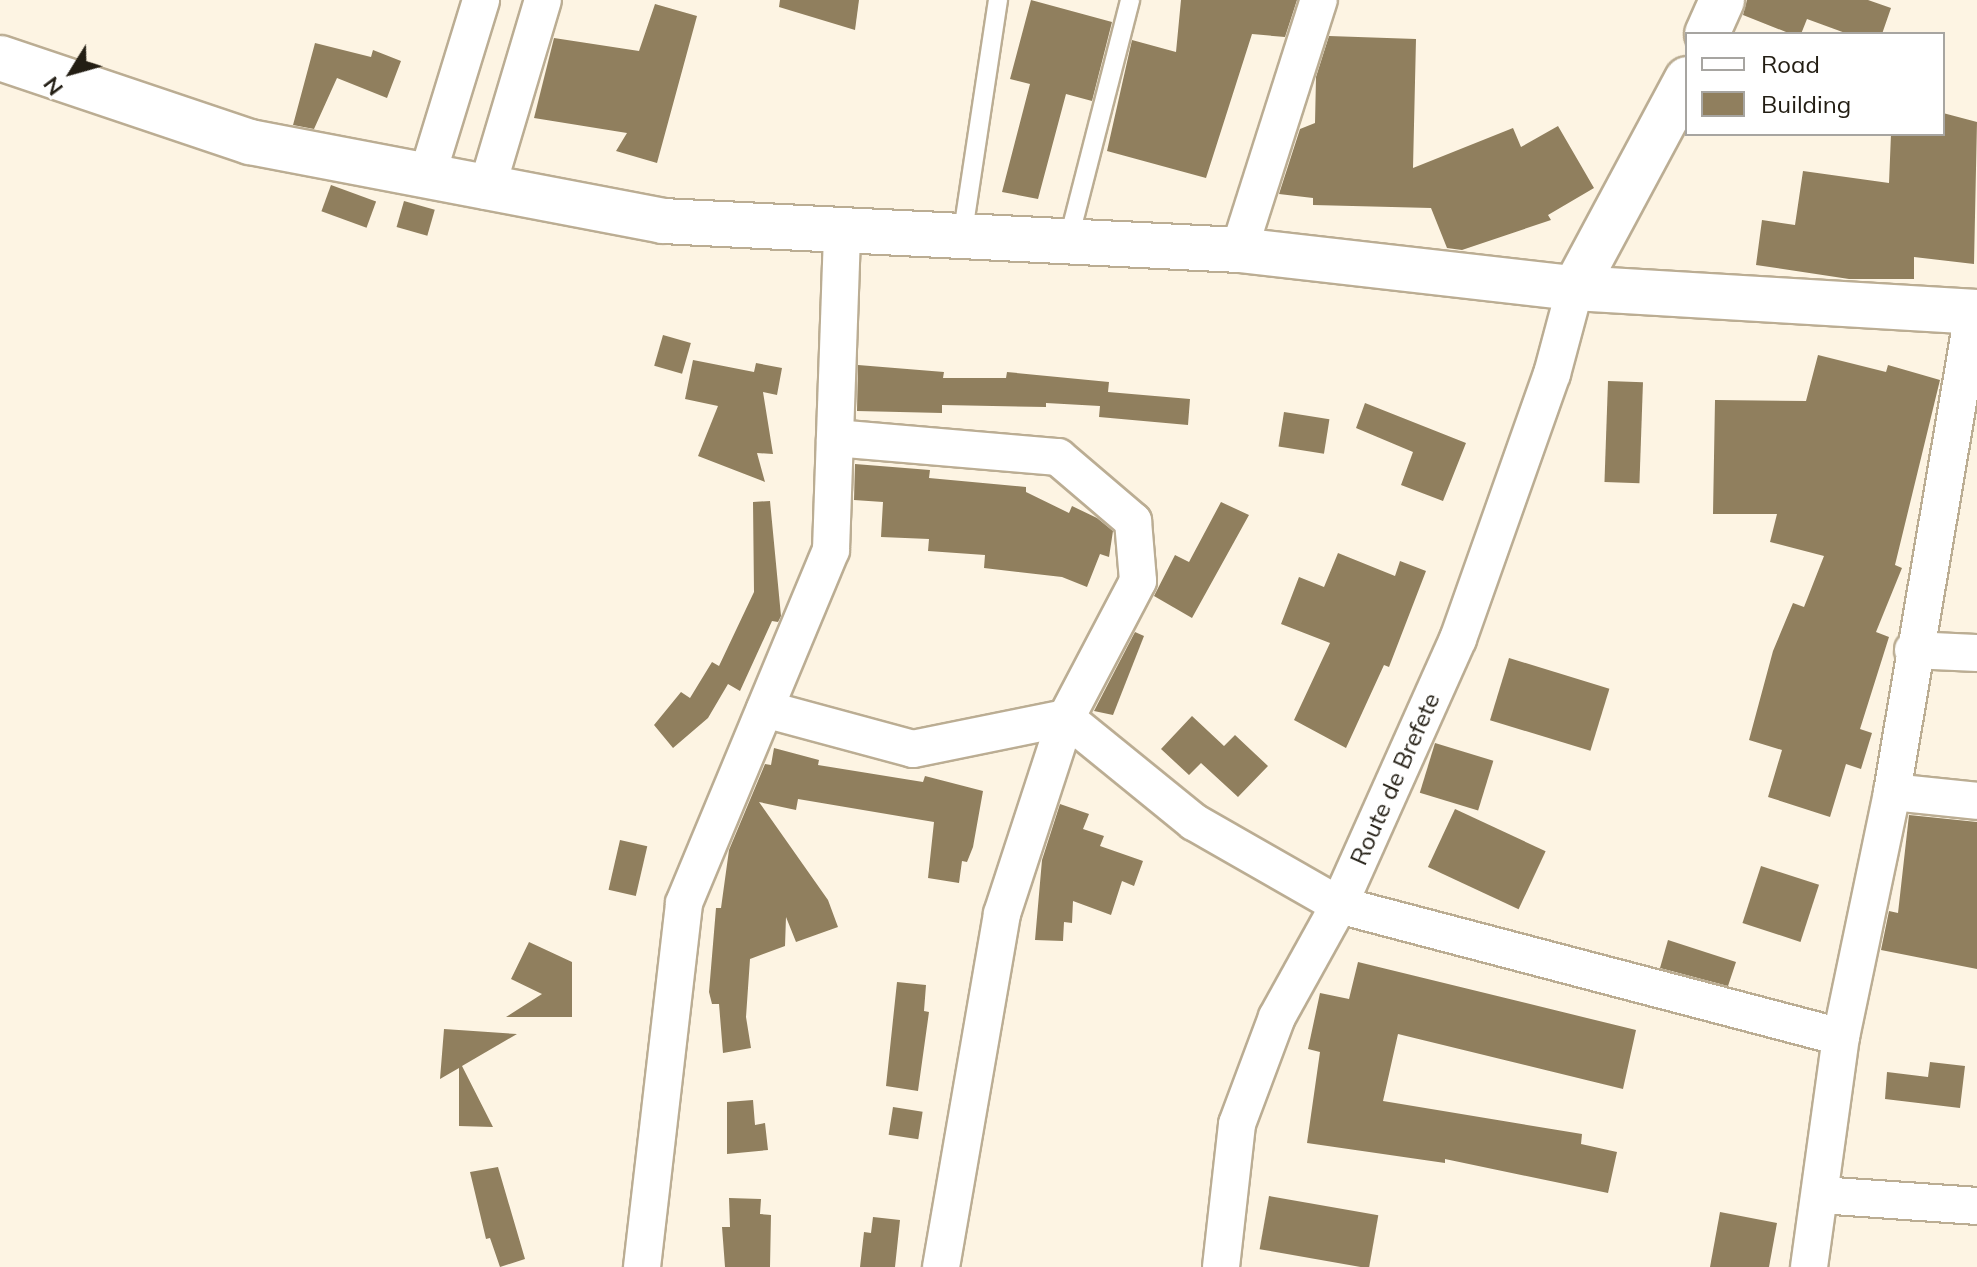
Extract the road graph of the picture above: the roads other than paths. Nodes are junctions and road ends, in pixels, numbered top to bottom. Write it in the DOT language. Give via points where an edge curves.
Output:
graph roads {
  1 [pos="481,0"];
  2 [pos="543,0"];
  3 [pos="998,0"];
  4 [pos="1130,0"];
  5 [pos="1319,0"];
  6 [pos="1722,0"];
  7 [pos="1708,32"];
  8 [pos="0,58"];
  9 [pos="1685,83"];
  10 [pos="427,176"];
  11 [pos="486,191"];
  12 [pos="842,232"];
  13 [pos="962,239"];
  14 [pos="1067,245"];
  15 [pos="1239,250"];
  16 [pos="1575,288"];
  17 [pos="1975,312"];
  18 [pos="835,438"];
  19 [pos="1913,650"];
  20 [pos="1977,653"];
  21 [pos="765,709"];
  22 [pos="1066,718"];
  23 [pos="1892,792"];
  24 [pos="1977,801"];
  25 [pos="1339,905"];
  26 [pos="1841,1037"];
  27 [pos="1820,1195"];
  28 [pos="1977,1206"];
  29 [pos="642,1267"];
  30 [pos="941,1267"];
  31 [pos="1221,1267"];
  32 [pos="1809,1267"];
  1 -- 10 [label="street"];
  2 -- 11 [label="street"];
  3 -- 13 [label="lane"];
  4 -- 14 [label="lane"];
  5 -- 15 [label="street"];
  6 -- 7 [label="main road"];
  8 -- 10 [label="main road" via="250,142"];
  9 -- 16 [label="main road"];
  10 -- 11 [label="main road"];
  11 -- 12 [label="main road" via="663,221"];
  12 -- 13 [label="main road"];
  12 -- 18 [label="street"];
  13 -- 14 [label="main road"];
  14 -- 15 [label="main road"];
  15 -- 16 [label="main road"];
  16 -- 17 [label="main road"];
  16 -- 25 [label="street, Route de Brefete" via="1552,374 1458,639"];
  17 -- 19 [label="street"];
  18 -- 21 [label="street" via="831,550"];
  18 -- 22 [label="street" via="1058,457 1133,521 1138,581"];
  19 -- 20 [label="street"];
  19 -- 23 [label="street"];
  21 -- 22 [label="street" via="913,749"];
  21 -- 29 [label="street" via="684,903"];
  22 -- 25 [label="street" via="1194,822"];
  22 -- 30 [label="street" via="1002,914"];
  23 -- 24 [label="street"];
  23 -- 26 [label="street"];
  25 -- 26 [label="street"];
  25 -- 31 [label="street, Route de Brefete" via="1277,1017 1237,1124"];
  26 -- 27 [label="street"];
  27 -- 28 [label="street"];
  27 -- 32 [label="street"];
}
